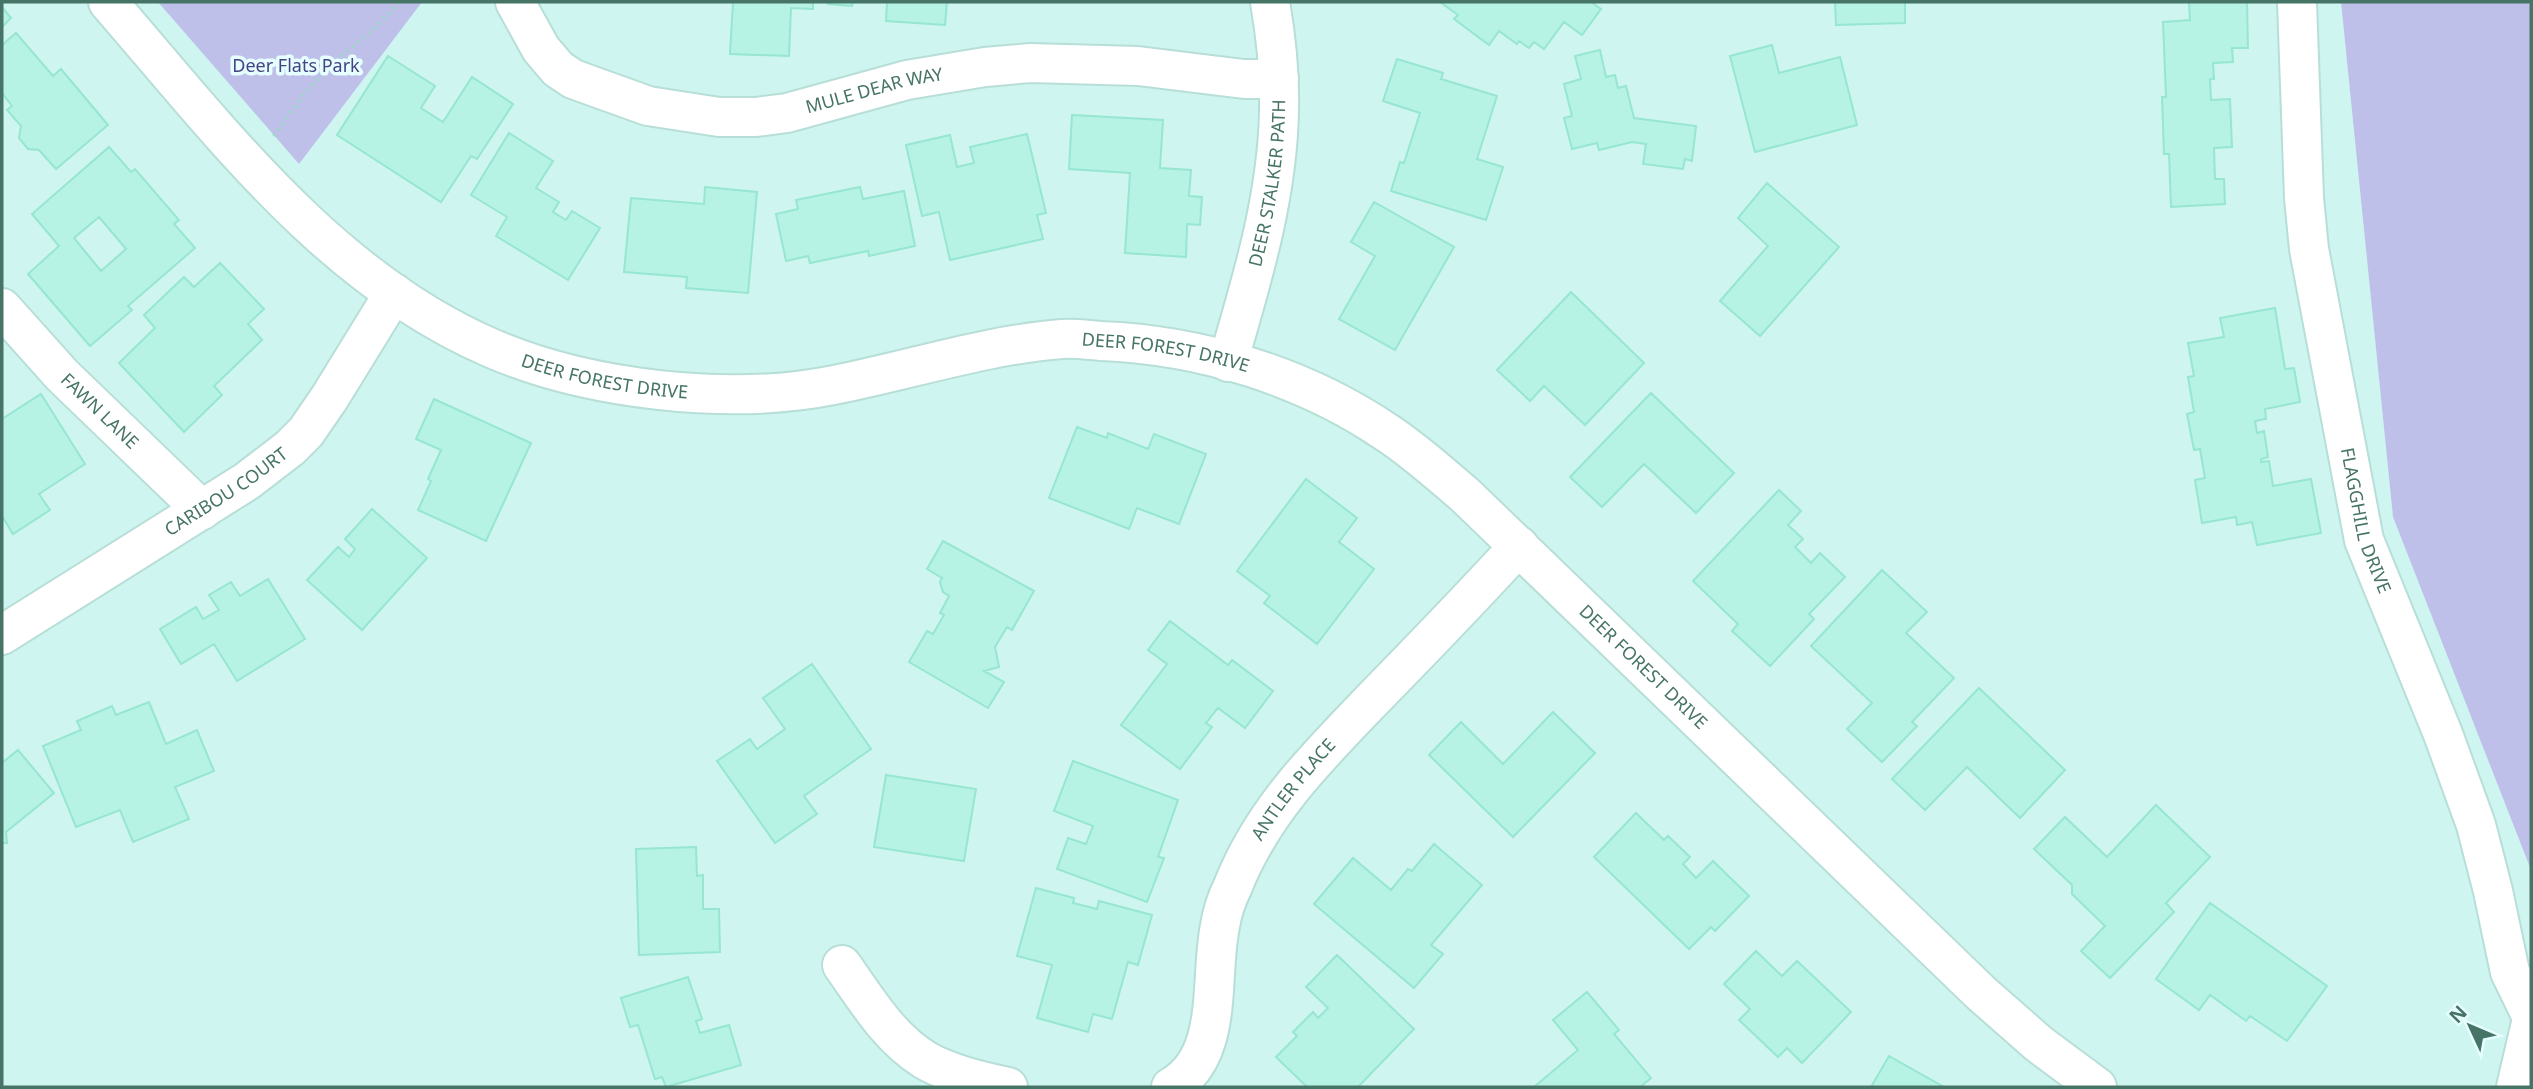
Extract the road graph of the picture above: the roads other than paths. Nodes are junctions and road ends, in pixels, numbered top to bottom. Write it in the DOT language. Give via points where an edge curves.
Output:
graph roads {
  1 [pos="108,2"];
  2 [pos="514,2"];
  3 [pos="1270,2"];
  4 [pos="2297,2"];
  5 [pos="1279,79"];
  6 [pos="394,293"];
  7 [pos="2,308"];
  8 [pos="1228,362"];
  9 [pos="202,510"];
  10 [pos="1519,546"];
  11 [pos="2,635"];
  12 [pos="842,965"];
  13 [pos="2531,1016"];
  14 [pos="2531,1023"];
  15 [pos="1009,1087"];
  16 [pos="1171,1087"];
  17 [pos="2097,1087"];
  18 [pos="2516,1087"];
  1 -- 6 [label="street, DEER FOREST DRIVE" via="272,190 330,244"];
  2 -- 5 [label="street, MULE DEAR WAY" via="541,49 573,79 648,106 708,116 787,113 907,80 1019,64 1138,66"];
  3 -- 5 [label="street, DEER STALKER PATH"];
  4 -- 13 [label="street, FLAGGHILL DRIVE" via="2309,249 2364,540 2476,825 2510,972"];
  5 -- 8 [label="street, DEER STALKER PATH" via="1273,184"];
  6 -- 8 [label="street, DEER FOREST DRIVE" via="489,347 535,364 617,384 679,391 779,392 831,386 970,354 1065,339 1166,346"];
  6 -- 9 [label="street, CARIBOU COURT" via="306,432 271,464"];
  7 -- 9 [label="street, FAWN LANE" via="62,375"];
  8 -- 10 [label="street, DEER FOREST DRIVE" via="1310,389 1387,432"];
  9 -- 11 [label="street, CARIBOU COURT"];
  10 -- 16 [label="street, ANTLER PLACE" via="1345,729 1278,804 1252,844 1220,925 1204,1050 1192,1069"];
  10 -- 17 [label="street, DEER FOREST DRIVE" via="1981,993 2039,1045"];
  12 -- 15 [label="street" via="885,1025 907,1047 927,1061"];
  14 -- 18 [label="street"];
}
